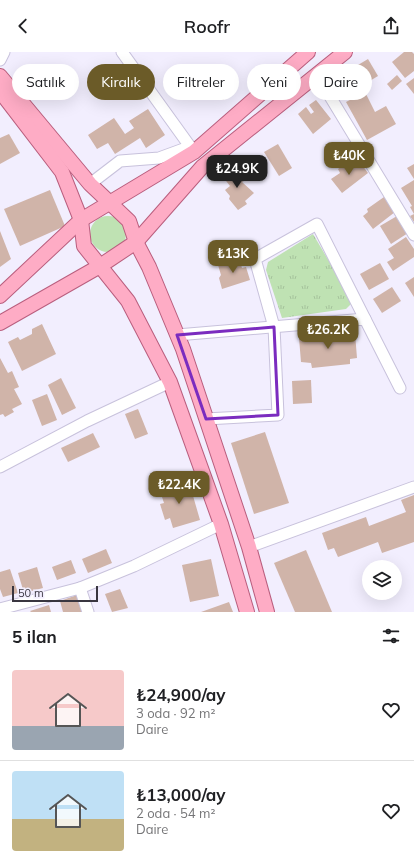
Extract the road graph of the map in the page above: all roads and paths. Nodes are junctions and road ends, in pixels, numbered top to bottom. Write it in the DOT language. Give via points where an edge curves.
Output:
graph roads {
  1 [pos="4,52"];
  2 [pos="122,52"];
  3 [pos="308,52"];
  4 [pos="345,52"];
  5 [pos="0,60"];
  6 [pos="330,64"];
  7 [pos="0,76"];
  8 [pos="309,81"];
  9 [pos="0,91"];
  10 [pos="332,100"];
  11 [pos="192,149"];
  12 [pos="90,184"];
  13 [pos="109,204"];
  14 [pos="81,220"];
  15 [pos="414,235"];
  16 [pos="136,242"];
  17 [pos="100,266"];
  18 [pos="0,296"];
  19 [pos="365,320"];
  20 [pos="0,323"];
  21 [pos="274,327"];
  22 [pos="177,335"];
  23 [pos="170,382"];
  24 [pos="400,388"];
  25 [pos="206,419"];
  26 [pos="0,467"];
  27 [pos="414,487"];
  28 [pos="221,524"];
  29 [pos="249,547"];
  30 [pos="80,588"];
  31 [pos="0,608"];
  32 [pos="88,612"];
  33 [pos="247,612"];
  34 [pos="268,612"];
  1 -- 5 [label="street"];
  2 -- 11 [label="street"];
  3 -- 11 [label="main road"];
  4 -- 6 [label="main road"];
  7 -- 12 [label="main road"];
  8 -- 16 [label="main road" via="202,167"];
  9 -- 14 [label="main road" via="62,172"];
  10 -- 15 [label="street"];
  11 -- 12 [label="street" via="159,158 120,162"];
  11 -- 13 [label="main road"];
  12 -- 13 [label="main road"];
  13 -- 14 [label="main road"];
  13 -- 16 [label="main road" via="129,220"];
  14 -- 17 [label="main road" via="84,246"];
  14 -- 18 [label="main road"];
  16 -- 17 [label="main road"];
  16 -- 22 [label="main road"];
  17 -- 20 [label="main road"];
  17 -- 23 [label="main road" via="128,301"];
  19 -- 21 [label="street"];
  19 -- 21 [label="street" via="317,224 255,259"];
  19 -- 24 [label="street"];
  21 -- 22 [label="street"];
  21 -- 25 [label="street" via="278,415"];
  22 -- 25 [label="main road"];
  23 -- 26 [label="street" via="87,421"];
  23 -- 28 [label="main road"];
  25 -- 29 [label="main road"];
  27 -- 29 [label="street"];
  28 -- 30 [label="street" via="134,566"];
  28 -- 33 [label="main road"];
  29 -- 34 [label="main road"];
  30 -- 31 [label="street"];
  30 -- 32 [label="street"];
}
